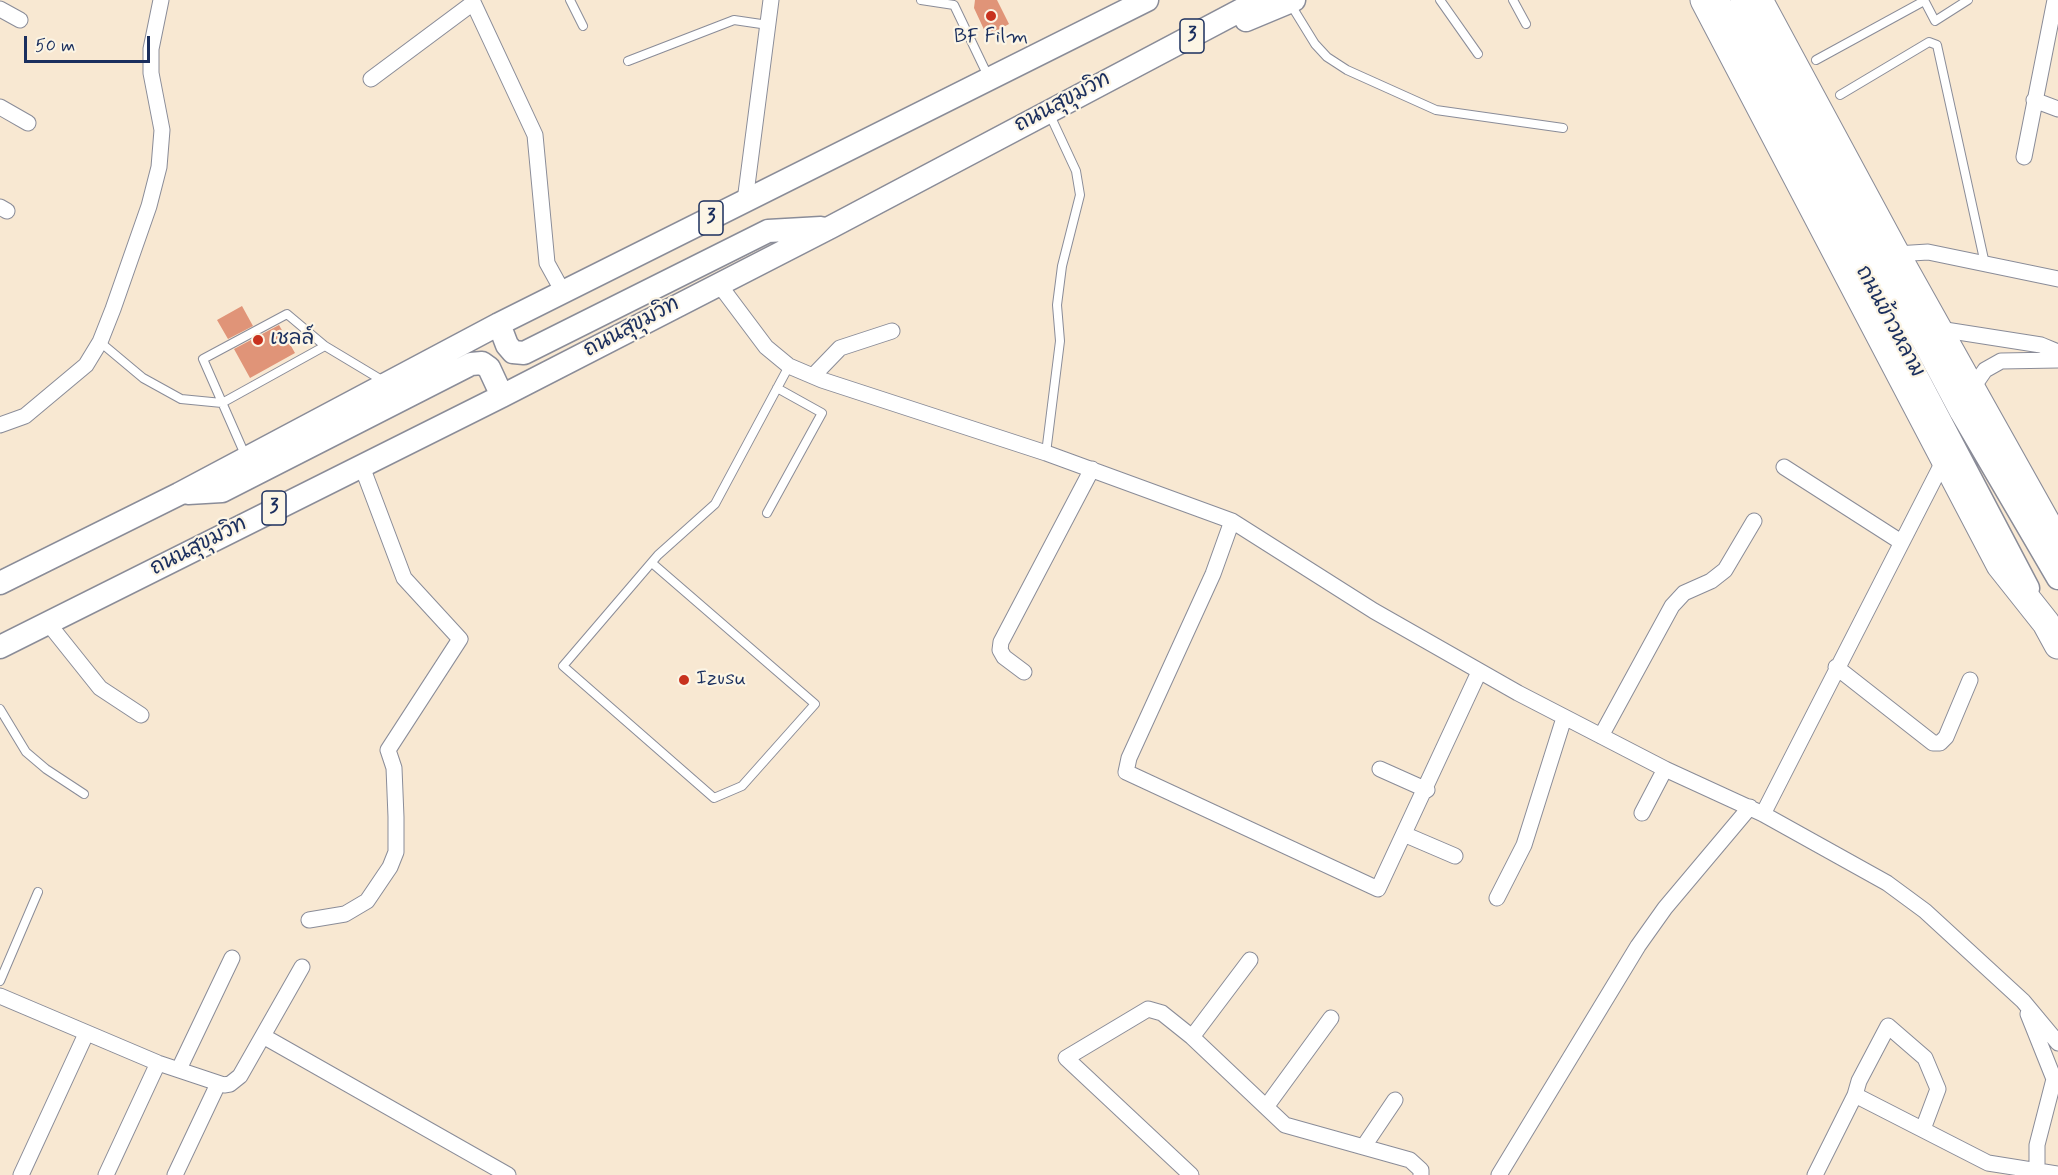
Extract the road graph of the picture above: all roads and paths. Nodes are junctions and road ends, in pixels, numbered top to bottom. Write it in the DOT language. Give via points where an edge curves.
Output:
graph roads {
  1 [pos="161,0"];
  2 [pos="570,0"];
  3 [pos="771,0"];
  4 [pos="921,0"];
  5 [pos="1146,0"];
  6 [pos="1260,0"];
  7 [pos="1440,0"];
  8 [pos="1513,0"];
  9 [pos="1704,0"];
  10 [pos="1719,0"];
  11 [pos="1742,0"];
  12 [pos="1759,0"];
  13 [pos="1924,0"];
  14 [pos="1968,0"];
  15 [pos="2055,0"];
  16 [pos="473,1"];
  17 [pos="1292,1"];
  18 [pos="0,9"];
  19 [pos="20,20"];
  20 [pos="1526,24"];
  21 [pos="769,25"];
  22 [pos="583,26"];
  23 [pos="1478,54"];
  24 [pos="1816,60"];
  25 [pos="628,62"];
  26 [pos="1123,72"];
  27 [pos="371,79"];
  28 [pos="990,80"];
  29 [pos="1840,95"];
  30 [pos="2034,100"];
  31 [pos="0,107"];
  32 [pos="2058,109"];
  33 [pos="1049,111"];
  34 [pos="28,123"];
  35 [pos="1563,128"];
  36 [pos="2024,158"];
  37 [pos="745,201"];
  38 [pos="831,227"];
  39 [pos="1896,254"];
  40 [pos="1985,264"];
  41 [pos="2058,279"];
  42 [pos="718,283"];
  43 [pos="563,292"];
  44 [pos="499,324"];
  45 [pos="1939,329"];
  46 [pos="892,331"];
  47 [pos="100,342"];
  48 [pos="325,346"];
  49 [pos="2058,352"];
  50 [pos="2058,360"];
  51 [pos="789,366"];
  52 [pos="813,376"];
  53 [pos="387,383"];
  54 [pos="777,388"];
  55 [pos="502,396"];
  56 [pos="222,403"];
  57 [pos="1959,409"];
  58 [pos="0,425"];
  59 [pos="1046,453"];
  60 [pos="246,458"];
  61 [pos="1945,458"];
  62 [pos="361,464"];
  63 [pos="1784,467"];
  64 [pos="1092,469"];
  65 [pos="179,494"];
  66 [pos="767,513"];
  67 [pos="1232,521"];
  68 [pos="1754,521"];
  69 [pos="1901,542"];
  70 [pos="2058,543"];
  71 [pos="652,563"];
  72 [pos="3,576"];
  73 [pos="2058,578"];
  74 [pos="48,623"];
  75 [pos="2052,634"];
  76 [pos="0,647"];
  77 [pos="1836,667"];
  78 [pos="1024,672"];
  79 [pos="1479,672"];
  80 [pos="1970,680"];
  81 [pos="0,709"];
  82 [pos="141,715"];
  83 [pos="1564,718"];
  84 [pos="1600,736"];
  85 [pos="1380,769"];
  86 [pos="1665,769"];
  87 [pos="1426,790"];
  88 [pos="84,794"];
  89 [pos="1756,810"];
  90 [pos="1642,813"];
  91 [pos="1406,835"];
  92 [pos="1455,856"];
  93 [pos="38,892"];
  94 [pos="1497,898"];
  95 [pos="309,920"];
  96 [pos="232,958"];
  97 [pos="1250,960"];
  98 [pos="302,967"];
  99 [pos="0,981"];
  100 [pos="0,996"];
  101 [pos="2024,1002"];
  102 [pos="1331,1018"];
  103 [pos="86,1034"];
  104 [pos="262,1036"];
  105 [pos="1192,1037"];
  106 [pos="2058,1042"];
  107 [pos="158,1063"];
  108 [pos="179,1070"];
  109 [pos="2056,1077"];
  110 [pos="218,1084"];
  111 [pos="1855,1095"];
  112 [pos="1395,1100"];
  113 [pos="1266,1107"];
  114 [pos="1923,1129"];
  115 [pos="1364,1146"];
  116 [pos="2058,1169"];
  117 [pos="2037,1173"];
  118 [pos="21,1175"];
  119 [pos="106,1175"];
  120 [pos="175,1175"];
  121 [pos="508,1175"];
  122 [pos="1191,1175"];
  123 [pos="1421,1175"];
  124 [pos="1499,1175"];
  125 [pos="1815,1175"];
  126 [pos="2057,1175"];
  1 -- 47 [label="street" via="153,32 151,65 162,130 159,167"];
  2 -- 22 [label="lane"];
  3 -- 21 [label="street"];
  4 -- 28 [label="lane" via="954,5"];
  5 -- 28 [label="main road, 3"];
  6 -- 26 [label="main road, ถนนสุขุมวิท / 3"];
  7 -- 23 [label="lane"];
  8 -- 20 [label="lane"];
  9 -- 61 [label="highway"];
  10 -- 57 [label="main road, ถนนข้าวหลาม"];
  11 -- 57 [label="main road, ถนนข้าวหลาม"];
  12 -- 39 [label="highway"];
  13 -- 14 [label="lane" via="1935,21"];
  13 -- 24 [label="lane"];
  15 -- 30 [label="street"];
  16 -- 27 [label="street"];
  16 -- 43 [label="street" via="535,135 547,263"];
  17 -- 26 [label="main road"];
  17 -- 35 [label="lane" via="1315,44 1347,70 1436,110"];
  18 -- 19 [label="street"];
  21 -- 25 [label="lane" via="734,20"];
  21 -- 37 [label="street"];
  26 -- 33 [label="main road, ถนนสุขุมวิท / 3"];
  28 -- 37 [label="main road, 3"];
  29 -- 40 [label="lane" via="1929,42 1937,45"];
  30 -- 32 [label="street"];
  30 -- 36 [label="street"];
  31 -- 34 [label="street"];
  33 -- 38 [label="main road, ถนนสุขุมวิท / 3"];
  33 -- 59 [label="lane" via="1076,171 1080,195 1062,266 1057,305 1060,341"];
  37 -- 43 [label="main road, 3"];
  38 -- 42 [label="main road, ถนนสุขุมวิท / 3"];
  38 -- 44 [label="main road" via="768,231 524,352 513,352"];
  39 -- 40 [label="street" via="1928,252"];
  39 -- 45 [label="highway"];
  40 -- 41 [label="street"];
  42 -- 51 [label="street" via="766,347"];
  42 -- 55 [label="main road, ถนนสุขุมวิท / 3"];
  43 -- 44 [label="main road, 3"];
  44 -- 53 [label="main road, 3"];
  45 -- 49 [label="street" via="2041,345"];
  45 -- 57 [label="highway"];
  46 -- 52 [label="street" via="840,348"];
  47 -- 56 [label="lane" via="143,378 181,399"];
  47 -- 58 [label="street" via="86,364 53,393 25,416"];
  48 -- 53 [label="lane"];
  48 -- 56 [label="lane"];
  48 -- 56 [label="lane" via="287,314 203,359"];
  50 -- 57 [label="street" via="2001,361 1985,370"];
  51 -- 52 [label="street"];
  51 -- 54 [label="lane"];
  52 -- 59 [label="street"];
  53 -- 60 [label="main road, 3"];
  54 -- 66 [label="lane" via="822,413"];
  54 -- 71 [label="lane" via="715,504"];
  55 -- 62 [label="main road, ถนนสุขุมวิท / 3"];
  55 -- 65 [label="main road" via="489,368 482,363 471,364 222,491"];
  56 -- 60 [label="lane"];
  57 -- 70 [label="highway"];
  57 -- 73 [label="main road, ถนนข้าวหลาม"];
  57 -- 75 [label="main road, ถนนข้าวหลาม"];
  59 -- 64 [label="street"];
  60 -- 65 [label="main road, 3"];
  61 -- 69 [label="street"];
  61 -- 75 [label="highway" via="2000,565"];
  62 -- 74 [label="main road, ถนนสุขุมวิท / 3"];
  62 -- 95 [label="street" via="404,578 460,639 388,750 394,768 396,817 396,852 390,867 367,901 345,914"];
  63 -- 69 [label="street"];
  64 -- 67 [label="street"];
  64 -- 78 [label="street" via="1002,642 1000,650 1004,657"];
  65 -- 72 [label="main road, 3"];
  67 -- 79 [label="street"];
  67 -- 91 [label="street" via="1213,574 1126,772 1378,888"];
  68 -- 84 [label="street" via="1725,570 1712,581 1684,593 1672,606"];
  69 -- 77 [label="street"];
  71 -- 71 [label="lane" via="563,666 714,798 742,786 815,704"];
  74 -- 76 [label="main road, ถนนสุขุมวิท / 3"];
  74 -- 82 [label="street" via="100,688"];
  77 -- 80 [label="street" via="1933,743 1946,737"];
  77 -- 89 [label="street"];
  79 -- 83 [label="street"];
  79 -- 87 [label="street"];
  81 -- 88 [label="lane" via="26,752"];
  83 -- 84 [label="street"];
  83 -- 94 [label="street" via="1524,844"];
  84 -- 86 [label="street"];
  85 -- 87 [label="street"];
  86 -- 89 [label="street"];
  86 -- 90 [label="street"];
  87 -- 91 [label="street"];
  89 -- 101 [label="street" via="1887,883 1924,911"];
  89 -- 124 [label="street" via="1672,899 1638,946"];
  91 -- 92 [label="street"];
  93 -- 99 [label="lane"];
  96 -- 108 [label="street"];
  97 -- 105 [label="street"];
  98 -- 104 [label="street"];
  100 -- 103 [label="street"];
  101 -- 106 [label="street"];
  101 -- 109 [label="street"];
  102 -- 113 [label="street"];
  103 -- 107 [label="street"];
  103 -- 118 [label="street"];
  104 -- 110 [label="street" via="235,1081"];
  104 -- 121 [label="street"];
  105 -- 113 [label="street"];
  105 -- 122 [label="street" via="1162,1013 1148,1008 1066,1058"];
  107 -- 108 [label="street"];
  107 -- 119 [label="street"];
  108 -- 110 [label="street"];
  109 -- 117 [label="street" via="2037,1145"];
  110 -- 120 [label="street"];
  111 -- 114 [label="street"];
  111 -- 114 [label="street" via="1888,1026 1925,1058 1938,1089"];
  111 -- 125 [label="street"];
  112 -- 115 [label="street"];
  113 -- 115 [label="street" via="1285,1125"];
  114 -- 117 [label="street" via="1988,1163"];
  115 -- 123 [label="street" via="1410,1160"];
  116 -- 126 [label="street"];
  117 -- 126 [label="street"];
}
